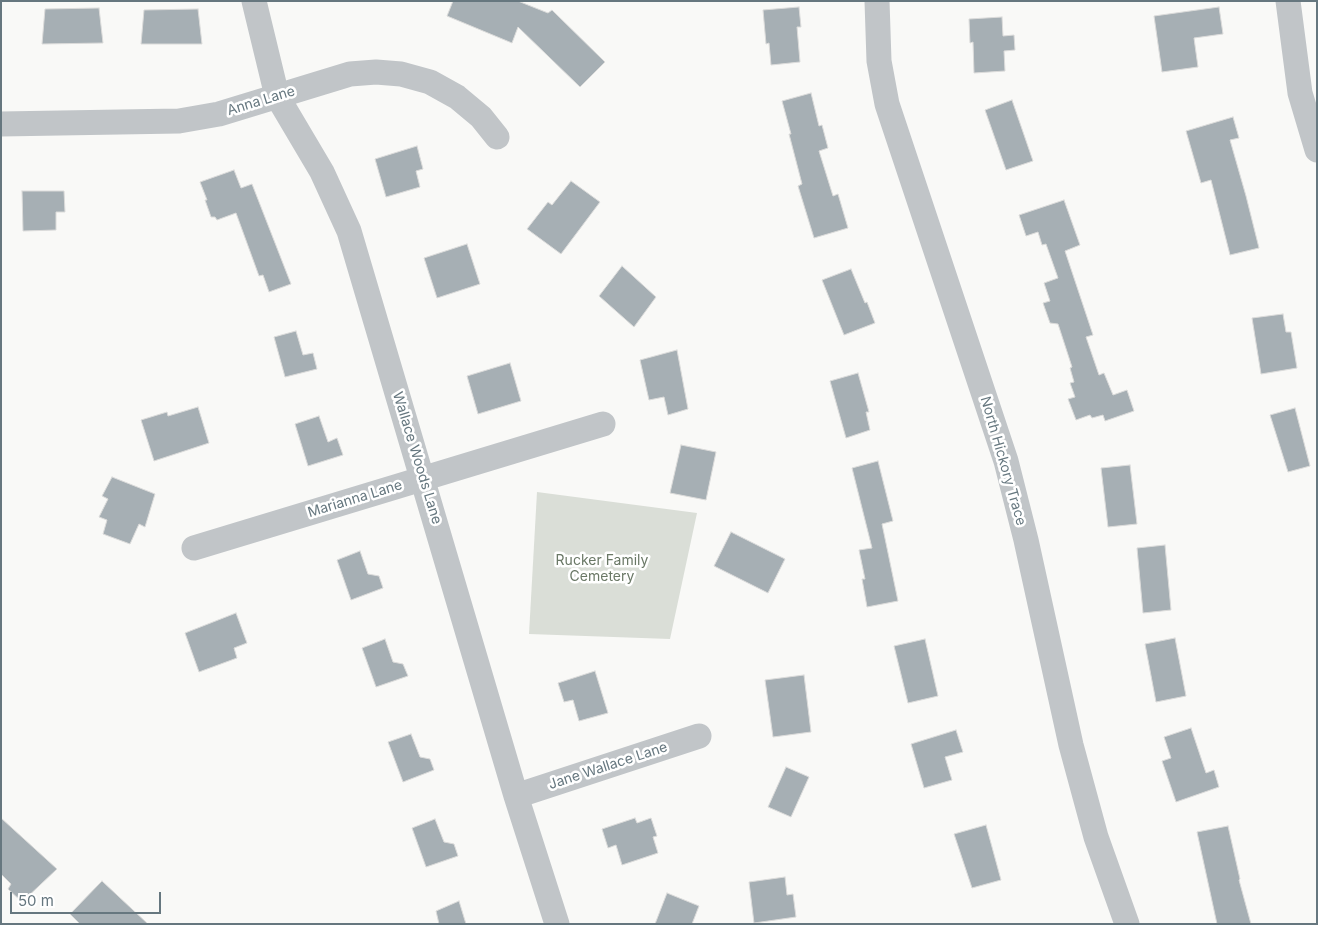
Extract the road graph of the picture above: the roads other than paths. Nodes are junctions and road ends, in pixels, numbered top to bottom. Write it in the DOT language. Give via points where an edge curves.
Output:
graph roads {
  1 [pos="254,1"];
  2 [pos="877,1"];
  3 [pos="1288,1"];
  4 [pos="277,96"];
  5 [pos="1,124"];
  6 [pos="497,137"];
  7 [pos="1317,150"];
  8 [pos="603,424"];
  9 [pos="423,479"];
  10 [pos="194,548"];
  11 [pos="699,736"];
  12 [pos="516,796"];
  13 [pos="557,924"];
  14 [pos="1126,924"];
  1 -- 4 [label="street, Wallace Woods Lane"];
  2 -- 14 [label="street, North Hickory Trace" via="879,62 887,104 1006,461 1071,745 1096,837"];
  3 -- 7 [label="street" via="1300,93"];
  4 -- 5 [label="street, Anna Lane" via="219,114 178,121"];
  4 -- 6 [label="street, Anna Lane" via="350,74 401,74 430,82 457,97 481,117"];
  4 -- 9 [label="street, Wallace Woods Lane" via="322,172 348,231"];
  8 -- 9 [label="street, Marianna Lane"];
  9 -- 10 [label="street, Marianna Lane"];
  9 -- 12 [label="street, Wallace Woods Lane"];
  11 -- 12 [label="street, Jane Wallace Lane"];
  12 -- 13 [label="street, Wallace Woods Lane"];
}
